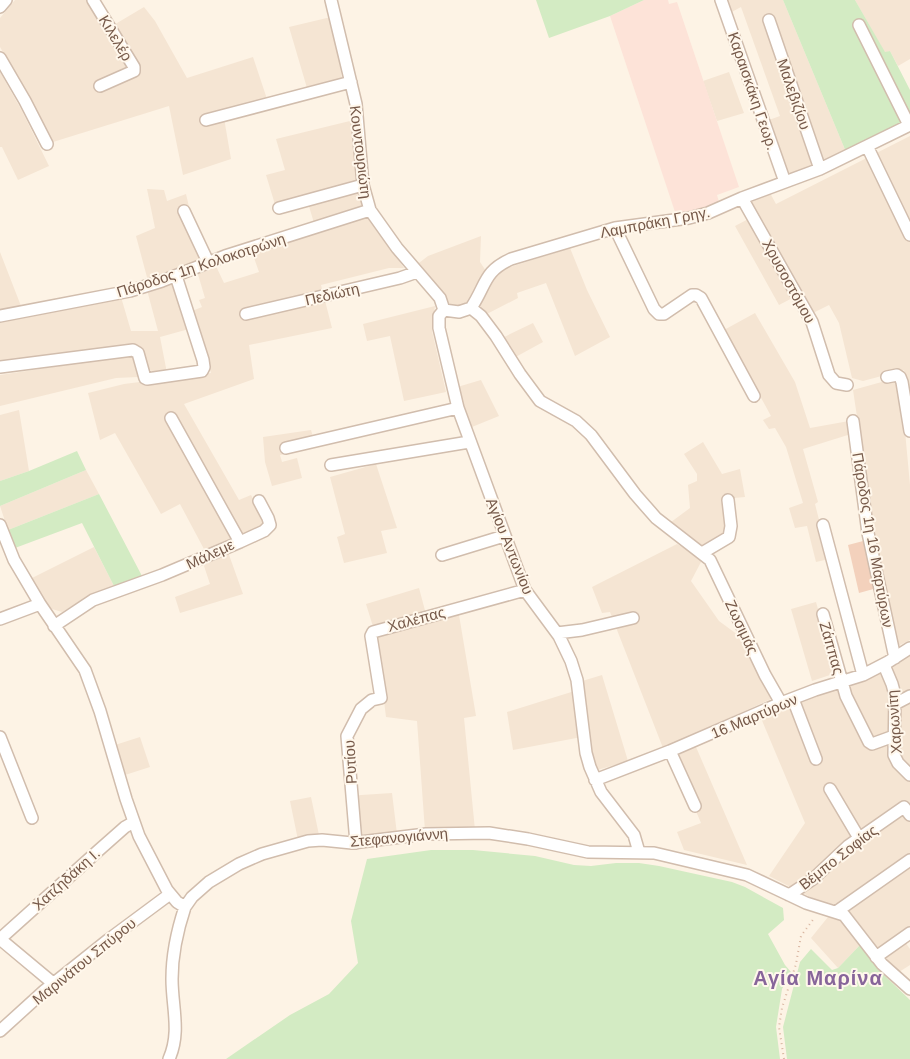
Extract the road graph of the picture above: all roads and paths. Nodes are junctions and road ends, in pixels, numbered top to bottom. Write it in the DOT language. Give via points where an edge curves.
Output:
graph roads {
  1 [pos="6,0"];
  2 [pos="93,0"];
  3 [pos="331,0"];
  4 [pos="721,0"];
  5 [pos="0,7"];
  6 [pos="769,20"];
  7 [pos="858,25"];
  8 [pos="0,58"];
  9 [pos="350,82"];
  10 [pos="100,86"];
  11 [pos="206,120"];
  12 [pos="910,125"];
  13 [pos="47,144"];
  14 [pos="866,146"];
  15 [pos="820,169"];
  16 [pos="785,182"];
  17 [pos="362,185"];
  18 [pos="742,198"];
  19 [pos="279,208"];
  20 [pos="184,210"];
  21 [pos="370,210"];
  22 [pos="616,228"];
  23 [pos="910,236"];
  24 [pos="208,262"];
  25 [pos="418,272"];
  26 [pos="176,276"];
  27 [pos="471,308"];
  28 [pos="444,310"];
  29 [pos="246,314"];
  30 [pos="0,316"];
  31 [pos="0,367"];
  32 [pos="887,377"];
  33 [pos="847,385"];
  34 [pos="754,396"];
  35 [pos="458,408"];
  36 [pos="171,418"];
  37 [pos="852,421"];
  38 [pos="910,431"];
  39 [pos="469,442"];
  40 [pos="286,448"];
  41 [pos="331,464"];
  42 [pos="728,500"];
  43 [pos="259,501"];
  44 [pos="0,525"];
  45 [pos="823,525"];
  46 [pos="504,536"];
  47 [pos="240,542"];
  48 [pos="702,553"];
  49 [pos="442,555"];
  50 [pos="525,590"];
  51 [pos="40,604"];
  52 [pos="823,614"];
  53 [pos="0,618"];
  54 [pos="633,618"];
  55 [pos="54,626"];
  56 [pos="557,633"];
  57 [pos="910,648"];
  58 [pos="895,658"];
  59 [pos="884,665"];
  60 [pos="863,675"];
  61 [pos="842,683"];
  62 [pos="910,696"];
  63 [pos="382,698"];
  64 [pos="793,699"];
  65 [pos="781,703"];
  66 [pos="895,704"];
  67 [pos="894,736"];
  68 [pos="0,737"];
  69 [pos="670,751"];
  70 [pos="816,759"];
  71 [pos="910,775"];
  72 [pos="595,780"];
  73 [pos="830,789"];
  74 [pos="695,806"];
  75 [pos="910,815"];
  76 [pos="32,818"];
  77 [pos="134,822"];
  78 [pos="859,838"];
  79 [pos="356,843"];
  80 [pos="639,852"];
  81 [pos="910,860"];
  82 [pos="170,894"];
  83 [pos="789,895"];
  84 [pos="185,907"];
  85 [pos="821,909"];
  86 [pos="836,912"];
  87 [pos="910,933"];
  88 [pos="0,939"];
  89 [pos="876,957"];
  90 [pos="54,984"];
  91 [pos="910,989"];
  92 [pos="0,1031"];
  93 [pos="169,1059"];
  94 [pos="784,1059"];
  1 -- 5 [label="street"];
  2 -- 10 [label="street, Κιλελέρ" via="134,67 134,71"];
  3 -- 9 [label="street, Κουντουριώτη"];
  4 -- 16 [label="street, Καραισκάκη Γεωρ."];
  6 -- 15 [label="street, Μαλεβιζίου"];
  7 -- 12 [label="street"];
  8 -- 13 [label="street"];
  9 -- 11 [label="street"];
  9 -- 17 [label="street, Κουντουριώτη" via="357,114"];
  12 -- 14 [label="street, Λαμπράκη Γρηγ."];
  14 -- 15 [label="street, Λαμπράκη Γρηγ."];
  14 -- 23 [label="street"];
  15 -- 16 [label="street, Λαμπράκη Γρηγ."];
  16 -- 18 [label="street, Λαμπράκη Γρηγ."];
  17 -- 19 [label="street"];
  17 -- 21 [label="street, Κουντουριώτη"];
  18 -- 22 [label="street, Λαμπράκη Γρηγ." via="697,217"];
  18 -- 33 [label="street, Χρυσοστόμου" via="812,322 829,375 836,383"];
  20 -- 24 [label="street"];
  21 -- 24 [label="street, Πάροδος 1η Κολοκοτρώνη"];
  21 -- 25 [label="street, Κουντουριώτη"];
  22 -- 27 [label="street, Λαμπράκη Γρηγ." via="500,264 488,276"];
  22 -- 34 [label="street" via="654,309 664,314 692,295 701,298"];
  24 -- 26 [label="street, Πάροδος 1η Κολοκοτρώνη"];
  25 -- 28 [label="street, Κουντουριώτη" via="440,298"];
  25 -- 29 [label="street, Πεδιώτη"];
  26 -- 30 [label="street, Πάροδος 1η Κολοκοτρώνη" via="130,291"];
  26 -- 31 [label="street" via="204,367 200,372 147,379 138,353 133,350"];
  27 -- 28 [label="street" via="459,312"];
  27 -- 48 [label="street, Ζωσιμάς" via="496,336 540,401 576,421 595,440 656,518"];
  28 -- 35 [label="street, Αγίου Αντωνίου" via="439,316 439,328"];
  32 -- 38 [label="street" via="897,375 901,379"];
  35 -- 39 [label="street, Αγίου Αντωνίου"];
  35 -- 40 [label="street"];
  36 -- 47 [label="street, Μάλεμε"];
  37 -- 58 [label="street, Πάροδος 1η 16 Μαρτύρων" via="868,533"];
  39 -- 41 [label="street"];
  39 -- 46 [label="street, Αγίου Αντωνίου"];
  42 -- 48 [label="street" via="729,537"];
  43 -- 47 [label="street" via="270,526"];
  44 -- 51 [label="street" via="14,560"];
  45 -- 60 [label="street"];
  46 -- 49 [label="street"];
  46 -- 50 [label="street, Αγίου Αντωνίου"];
  47 -- 55 [label="street, Μάλεμε" via="93,600"];
  48 -- 65 [label="street, Ζωσιμάς" via="714,566 765,676"];
  50 -- 56 [label="street, Αγίου Αντωνίου"];
  50 -- 63 [label="street, Χαλέπας" via="373,632 371,636"];
  51 -- 53 [label="street"];
  51 -- 55 [label="street"];
  52 -- 61 [label="street, Ζάππας"];
  54 -- 56 [label="street"];
  55 -- 77 [label="street" via="91,683"];
  56 -- 72 [label="street, Αγίου Αντωνίου" via="568,651 575,674 586,752"];
  57 -- 58 [label="street, 16 Μαρτύρων"];
  58 -- 59 [label="street, 16 Μαρτύρων"];
  59 -- 60 [label="street, 16 Μαρτύρων"];
  59 -- 66 [label="street, Χαρωνίτη" via="892,684"];
  60 -- 61 [label="street, 16 Μαρτύρων"];
  61 -- 64 [label="street, 16 Μαρτύρων"];
  61 -- 67 [label="street, Ζάππας" via="870,744"];
  62 -- 66 [label="street"];
  63 -- 79 [label="street, Ρυτίου" via="372,700 361,709 347,736"];
  64 -- 65 [label="street, 16 Μαρτύρων"];
  64 -- 70 [label="street"];
  65 -- 69 [label="street, 16 Μαρτύρων"];
  66 -- 67 [label="street, Χαρωνίτη"];
  67 -- 71 [label="street, Χαρωνίτη" via="895,758"];
  68 -- 76 [label="street"];
  69 -- 72 [label="street, 16 Μαρτύρων"];
  69 -- 74 [label="street"];
  72 -- 80 [label="street, Αγίου Αντωνίου" via="634,835"];
  73 -- 78 [label="street"];
  75 -- 78 [label="street, Βέμπο Σοφίας" via="904,807"];
  77 -- 82 [label="street"];
  77 -- 88 [label="street, Χατζηδάκη Ι."];
  78 -- 83 [label="street, Βέμπο Σοφίας" via="813,879"];
  79 -- 80 [label="street, Στεφανογιάννη" via="469,832 528,839 588,852"];
  79 -- 84 [label="street, Στεφανογιάννη" via="314,840 262,854 209,882"];
  80 -- 83 [label="street, Στεφανογιάννη" via="738,872"];
  81 -- 86 [label="street"];
  82 -- 84 [label="street"];
  82 -- 90 [label="street, Μαρινάτου Σπύρου"];
  83 -- 85 [label="street, Στεφανογιάννη"];
  84 -- 93 [label="street" via="173,950 176,1030"];
  85 -- 86 [label="street, Στεφανογιάννη"];
  85 -- 94 [label="path" via="801,936 782,1008 779,1027"];
  86 -- 89 [label="street, Στεφανογιάννη" via="846,917"];
  87 -- 89 [label="street"];
  88 -- 90 [label="street"];
  89 -- 91 [label="street, Στεφανογιάννη"];
  90 -- 92 [label="street, Μαρινάτου Σπύρου"];
}
